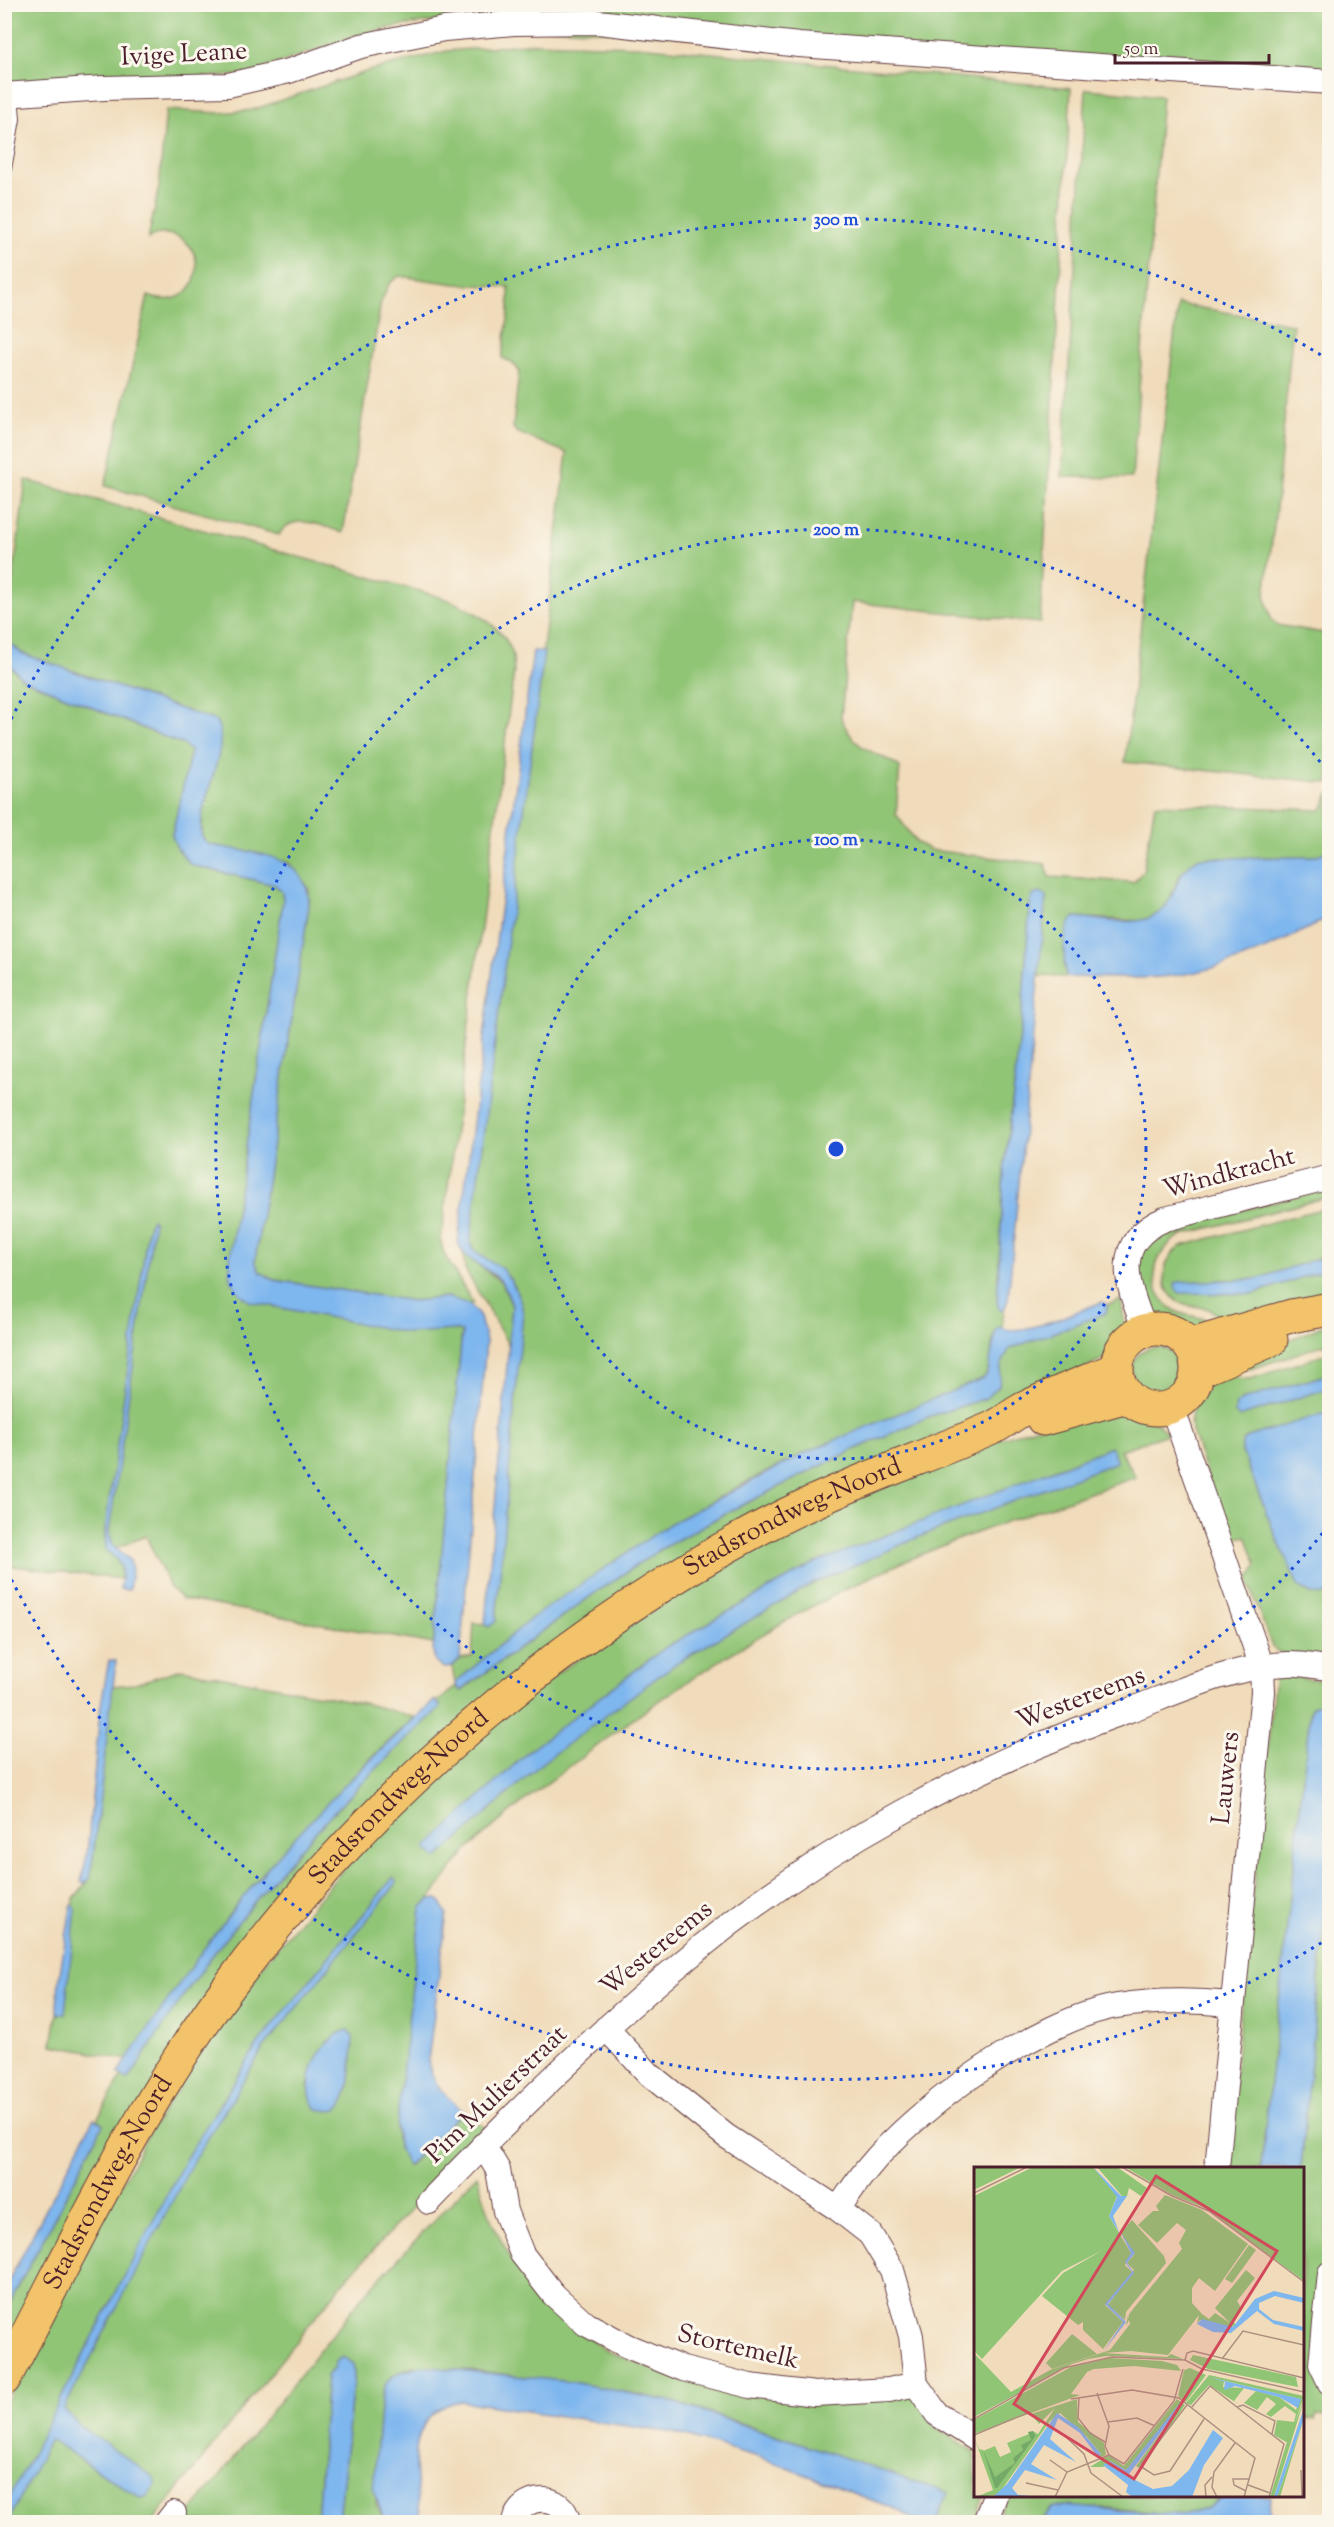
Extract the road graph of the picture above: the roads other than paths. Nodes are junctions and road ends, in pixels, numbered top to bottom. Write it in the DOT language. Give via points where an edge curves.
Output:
graph roads {
  1 [pos="1329,82"];
  2 [pos="8,94"];
  3 [pos="4,175"];
  4 [pos="1329,1177"];
  5 [pos="1328,1309"];
  6 [pos="1145,1330"];
  7 [pos="1194,1358"];
  8 [pos="1122,1383"];
  9 [pos="1172,1407"];
  10 [pos="1262,1667"];
  11 [pos="1329,1668"];
  12 [pos="1231,2004"];
  13 [pos="606,2028"];
  14 [pos="483,2145"];
  15 [pos="1217,2167"];
  16 [pos="429,2202"];
  17 [pos="838,2209"];
  18 [pos="1329,2273"];
  19 [pos="4,2379"];
  20 [pos="1329,2383"];
  21 [pos="916,2384"];
  22 [pos="974,2438"];
  23 [pos="995,2497"];
  24 [pos="514,2523"];
  25 [pos="568,2523"];
  26 [pos="986,2523"];
  1 -- 2 [label="street, Ivige Leane" via="799,45 598,21 444,29 361,46 289,71 228,85"];
  2 -- 3 [label="lane" via="14,119"];
  4 -- 6 [label="street, Windkracht" via="1165,1219 1143,1231 1131,1251 1126,1272 1128,1288"];
  5 -- 7 [label="main road" via="1298,1329"];
  6 -- 7 [label="main road" via="1162,1328 1178,1334"];
  6 -- 8 [label="main road" via="1130,1338 1120,1352"];
  7 -- 9 [label="main road" via="1194,1385"];
  8 -- 9 [label="main road" via="1140,1406 1156,1410"];
  8 -- 19 [label="main road, Stadsrondweg-Noord" via="1028,1423 994,1427 857,1481 768,1524 661,1586 548,1663 462,1734 386,1804 304,1893 223,1995 113,2170"];
  9 -- 10 [label="street, Lauwers"];
  10 -- 11 [label="street, Westereems" via="1288,1664"];
  10 -- 12 [label="street, Lauwers" via="1264,1704"];
  10 -- 13 [label="street, Westereems" via="1225,1675 1068,1732 974,1774 876,1827 697,1950"];
  12 -- 15 [label="street, Lauwers"];
  12 -- 17 [label="street" via="1188,2000 1116,2006 1055,2026 995,2061 923,2114 869,2166"];
  13 -- 14 [label="street, Pim Mulierstraat"];
  13 -- 17 [label="street, Westereems" via="650,2075 726,2136"];
  14 -- 16 [label="street, Pim Mulierstraat"];
  14 -- 21 [label="street, Stortemelk" via="498,2170 505,2211 522,2254 553,2294 586,2324 683,2369 750,2386 815,2394 889,2390"];
  17 -- 21 [label="street, Westereems" via="870,2234 892,2270 911,2336"];
  18 -- 20 [label="street" via="1321,2364"];
  21 -- 22 [label="street, Westereems" via="937,2414"];
  23 -- 26 [label="street"];
  24 -- 25 [label="street" via="521,2508 537,2499 556,2503"];
}
